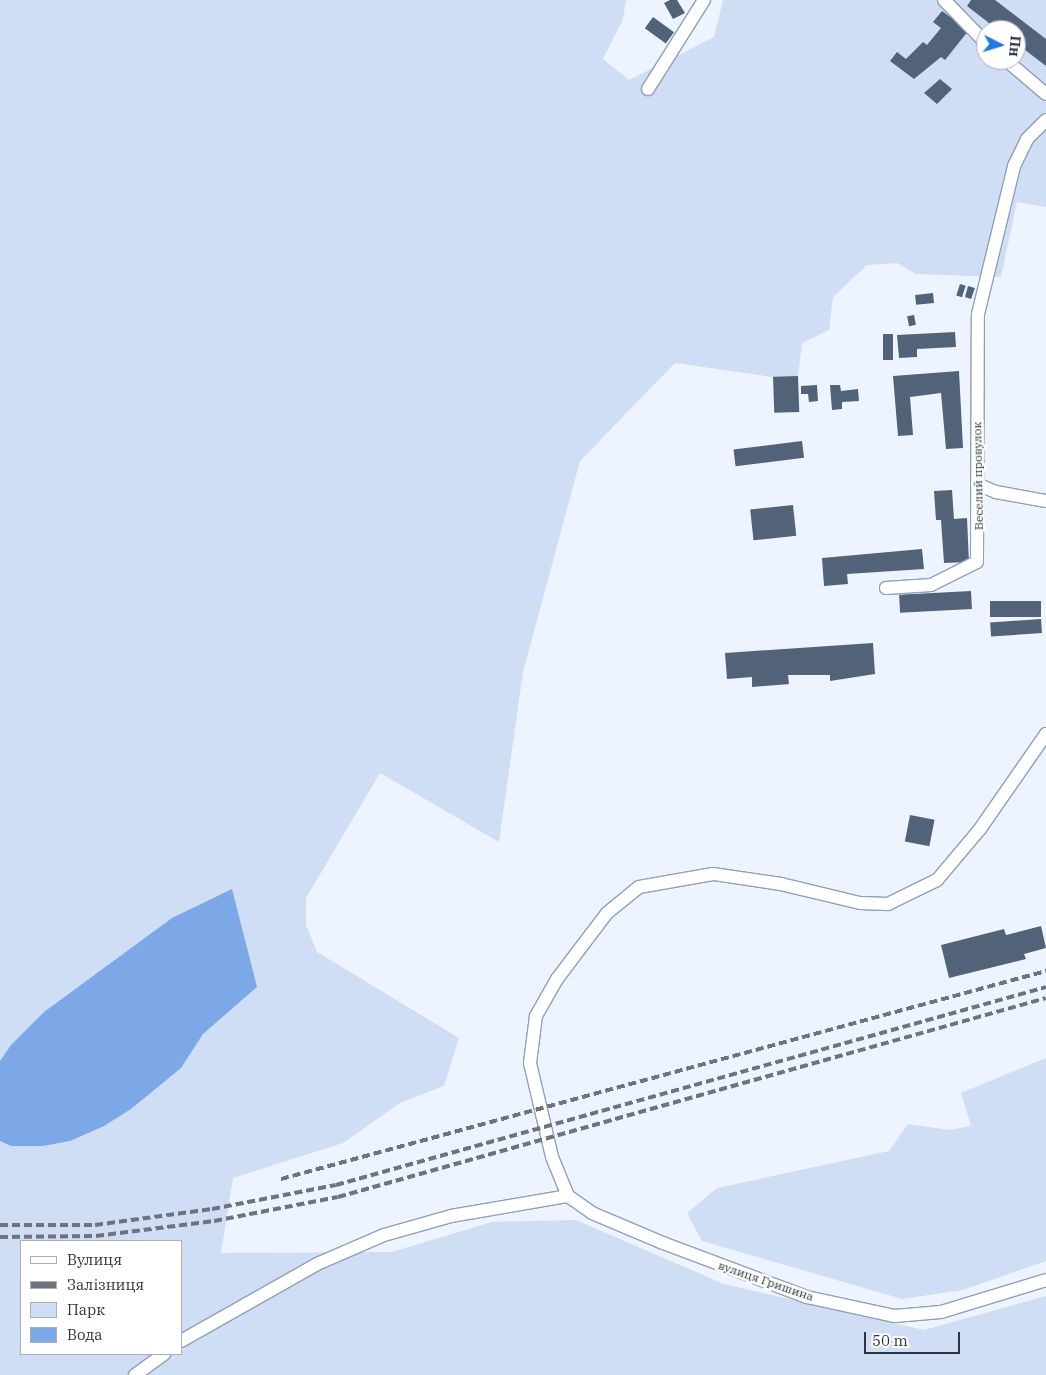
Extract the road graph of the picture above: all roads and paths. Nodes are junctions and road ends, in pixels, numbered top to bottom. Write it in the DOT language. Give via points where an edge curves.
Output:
graph roads {
  1 [pos="704,0"];
  2 [pos="944,0"];
  3 [pos="976,33"];
  4 [pos="1018,70"];
  5 [pos="648,89"];
  6 [pos="1046,94"];
  7 [pos="1046,120"];
  8 [pos="977,484"];
  9 [pos="1046,501"];
  10 [pos="886,588"];
  11 [pos="1046,734"];
  12 [pos="568,1196"];
  13 [pos="1046,1280"];
  14 [pos="182,1341"];
  15 [pos="163,1355"];
  16 [pos="135,1375"];
  1 -- 5 [label="street"];
  2 -- 3 [label="street"];
  4 -- 6 [label="street"];
  7 -- 8 [label="street, Веселий провулок" via="1027,139 1014,166 983,294 976,352"];
  8 -- 9 [label="street" via="996,492"];
  8 -- 10 [label="street, Веселий провулок" via="978,553 973,566 931,585"];
  11 -- 12 [label="street" via="980,829 937,880 888,904 860,903 741,876 713,874 639,886 607,913 579,947 536,1016 530,1063 544,1127"];
  12 -- 13 [label="street, вулиця Гришина" via="592,1213 663,1243 799,1294 866,1312 915,1318 988,1301"];
  12 -- 14 [label="street" via="451,1216 384,1235 317,1264"];
  15 -- 16 [label="street"];
}
